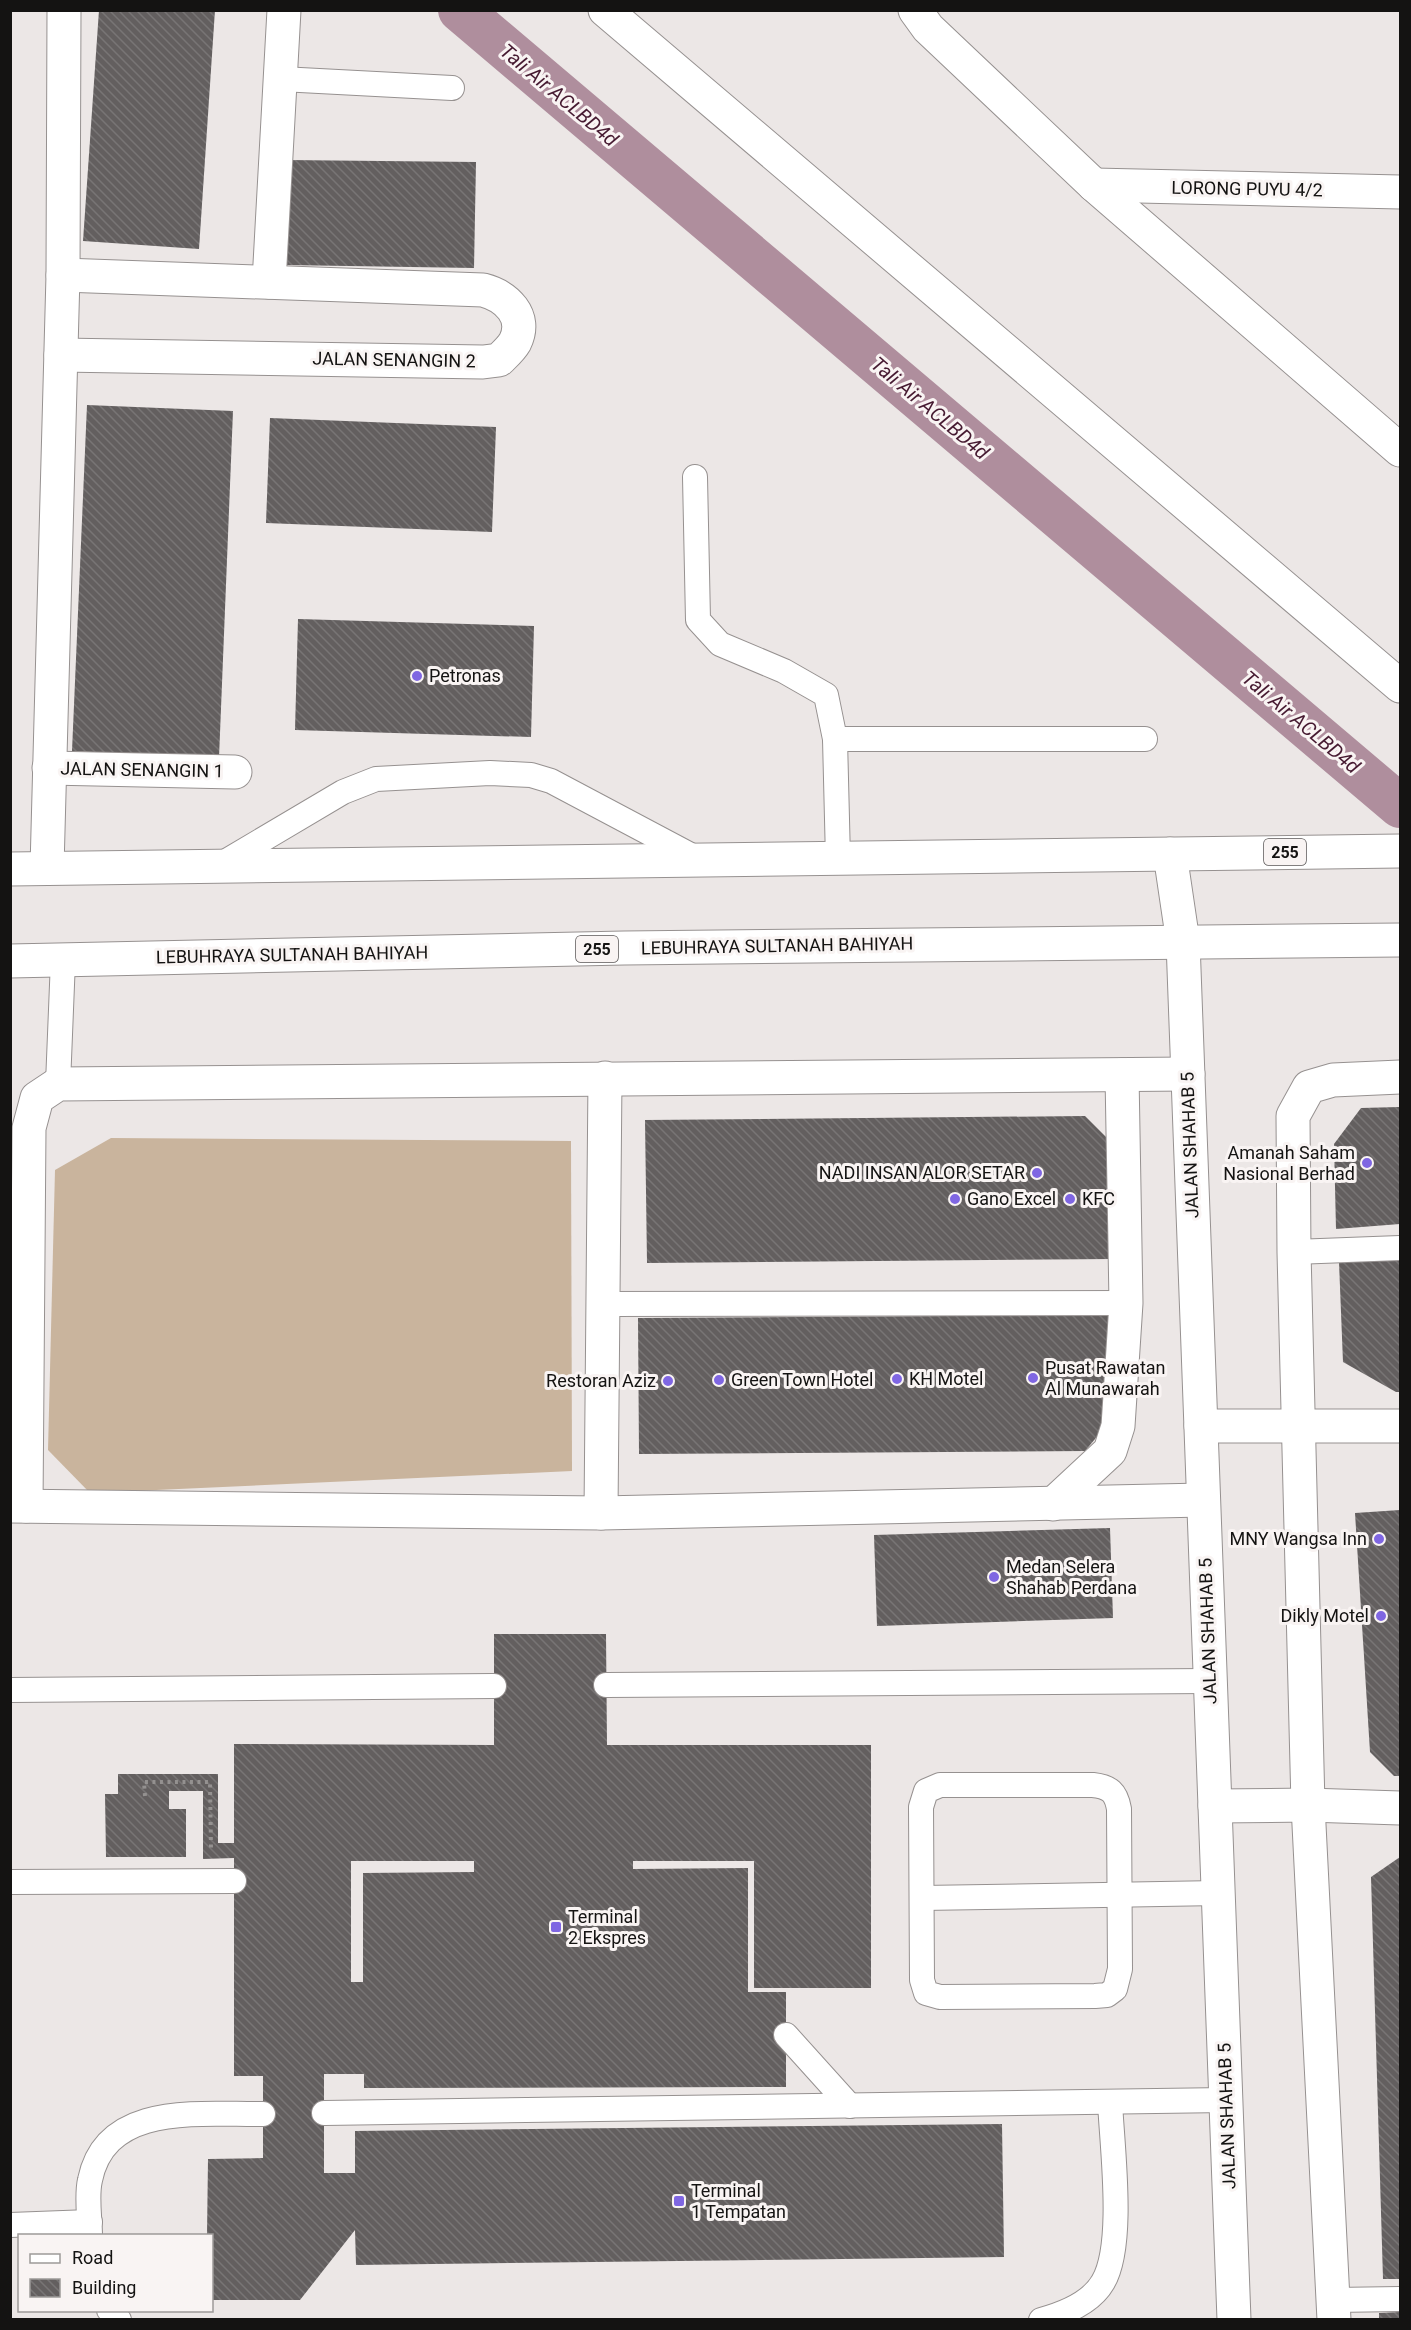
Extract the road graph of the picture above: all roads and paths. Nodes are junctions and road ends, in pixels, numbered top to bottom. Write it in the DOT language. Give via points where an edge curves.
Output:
graph roads {
  1 [pos="64,10"];
  2 [pos="284,10"];
  3 [pos="605,10"];
  4 [pos="915,10"];
  5 [pos="281,79"];
  6 [pos="452,88"];
  7 [pos="1094,185"];
  8 [pos="1401,192"];
  9 [pos="63,276"];
  10 [pos="269,282"];
  11 [pos="61,355"];
  12 [pos="1401,450"];
  13 [pos="695,477"];
  14 [pos="1401,686"];
  15 [pos="835,739"];
  16 [pos="1144,739"];
  17 [pos="49,768"];
  18 [pos="235,772"];
  19 [pos="1401,851"];
  20 [pos="1170,854"];
  21 [pos="838,858"];
  22 [pos="702,861"];
  23 [pos="216,867"];
  24 [pos="47,868"];
  25 [pos="10,869"];
  26 [pos="1401,940"];
  27 [pos="1183,942"];
  28 [pos="63,960"];
  29 [pos="10,961"];
  30 [pos="1188,1074"];
  31 [pos="1122,1075"];
  32 [pos="1401,1077"];
  33 [pos="605,1078"];
  34 [pos="58,1084"];
  35 [pos="1401,1248"];
  36 [pos="1294,1252"];
  37 [pos="1126,1303"];
  38 [pos="603,1304"];
  39 [pos="1201,1426"];
  40 [pos="1401,1426"];
  41 [pos="1300,1428"];
  42 [pos="1203,1500"];
  43 [pos="1053,1503"];
  44 [pos="18,1506"];
  45 [pos="601,1513"];
  46 [pos="1210,1681"];
  47 [pos="606,1685"];
  48 [pos="494,1686"];
  49 [pos="10,1690"];
  50 [pos="145,1796"];
  51 [pos="1308,1805"];
  52 [pos="1215,1806"];
  53 [pos="1401,1808"];
  54 [pos="222,1850"];
  55 [pos="234,1881"];
  56 [pos="10,1882"];
  57 [pos="1219,1893"];
  58 [pos="1119,1894"];
  59 [pos="922,1898"];
  60 [pos="786,2035"];
  61 [pos="1226,2100"];
  62 [pos="1110,2102"];
  63 [pos="850,2106"];
  64 [pos="324,2113"];
  65 [pos="263,2114"];
  66 [pos="10,2225"];
  67 [pos="90,2228"];
  68 [pos="1401,2299"];
  69 [pos="1334,2310"];
  70 [pos="1041,2319"];
  71 [pos="1234,2319"];
  1 -- 9 [label="street"];
  2 -- 5 [label="street"];
  3 -- 14 [label="street"];
  4 -- 7 [label="street" via="928,28"];
  5 -- 6 [label="lane"];
  5 -- 10 [label="street"];
  7 -- 8 [label="street, LORONG PUYU 4/2"];
  7 -- 12 [label="street"];
  9 -- 10 [label="street, JALAN SENANGIN 2"];
  9 -- 11 [label="street"];
  10 -- 11 [label="street, JALAN SENANGIN 2" via="483,290 498,294 514,308 519,324 515,342 499,360 483,362"];
  11 -- 17 [label="street"];
  13 -- 15 [label="lane" via="698,620 720,644 784,671 826,695"];
  15 -- 16 [label="lane"];
  15 -- 21 [label="lane"];
  17 -- 18 [label="street, JALAN SENANGIN 1"];
  17 -- 24 [label="street"];
  19 -- 20 [label="street, 255"];
  20 -- 21 [label="street, 255"];
  20 -- 27 [label="street, JALAN SHAHAB 5"];
  21 -- 22 [label="street, 255"];
  22 -- 23 [label="street, 255"];
  22 -- 23 [label="lane" via="550,781 531,775 490,773 376,779 343,792"];
  23 -- 24 [label="street, 255"];
  24 -- 25 [label="street, 255"];
  26 -- 27 [label="street, LEBUHRAYA SULTANAH BAHIYAH / 255"];
  27 -- 28 [label="street, LEBUHRAYA SULTANAH BAHIYAH / 255" via="613,948"];
  27 -- 30 [label="street, JALAN SHAHAB 5"];
  28 -- 29 [label="street, LEBUHRAYA SULTANAH BAHIYAH / 255"];
  28 -- 34 [label="lane"];
  30 -- 31 [label="street"];
  30 -- 39 [label="street, JALAN SHAHAB 5"];
  31 -- 33 [label="street"];
  31 -- 37 [label="street"];
  32 -- 36 [label="street" via="1333,1080 1309,1087 1293,1116"];
  33 -- 34 [label="street"];
  33 -- 38 [label="street"];
  34 -- 44 [label="street" via="37,1098 29,1128"];
  35 -- 36 [label="lane"];
  36 -- 41 [label="street"];
  37 -- 38 [label="lane"];
  37 -- 43 [label="street" via="1118,1426 1110,1451"];
  38 -- 45 [label="street"];
  39 -- 41 [label="street"];
  39 -- 42 [label="street, JALAN SHAHAB 5"];
  40 -- 41 [label="street"];
  41 -- 51 [label="street"];
  42 -- 43 [label="street"];
  42 -- 46 [label="street, JALAN SHAHAB 5"];
  43 -- 45 [label="street"];
  44 -- 45 [label="street"];
  46 -- 47 [label="lane"];
  46 -- 52 [label="street, JALAN SHAHAB 5"];
  48 -- 49 [label="lane"];
  50 -- 54 [label="path" via="144,1782 210,1782 211,1850"];
  51 -- 52 [label="street"];
  51 -- 53 [label="street"];
  51 -- 69 [label="street"];
  52 -- 57 [label="street, JALAN SHAHAB 5"];
  55 -- 56 [label="lane"];
  57 -- 58 [label="lane"];
  57 -- 61 [label="street, JALAN SHAHAB 5"];
  58 -- 59 [label="lane"];
  58 -- 59 [label="lane" via="1119,1980 1107,1995 1095,1996 926,1993 922,1980"];
  58 -- 59 [label="lane" via="1119,1809 1112,1790 1093,1785 940,1785 926,1791 922,1798"];
  60 -- 63 [label="lane"];
  61 -- 62 [label="lane"];
  61 -- 71 [label="street, JALAN SHAHAB 5"];
  62 -- 63 [label="lane"];
  62 -- 70 [label="lane" via="1112,2260 1102,2284 1084,2301 1062,2314"];
  63 -- 64 [label="lane"];
  65 -- 67 [label="lane" via="168,2116 135,2123 112,2138 97,2158 89,2181"];
  66 -- 67 [label="lane"];
  68 -- 69 [label="lane"];
}
